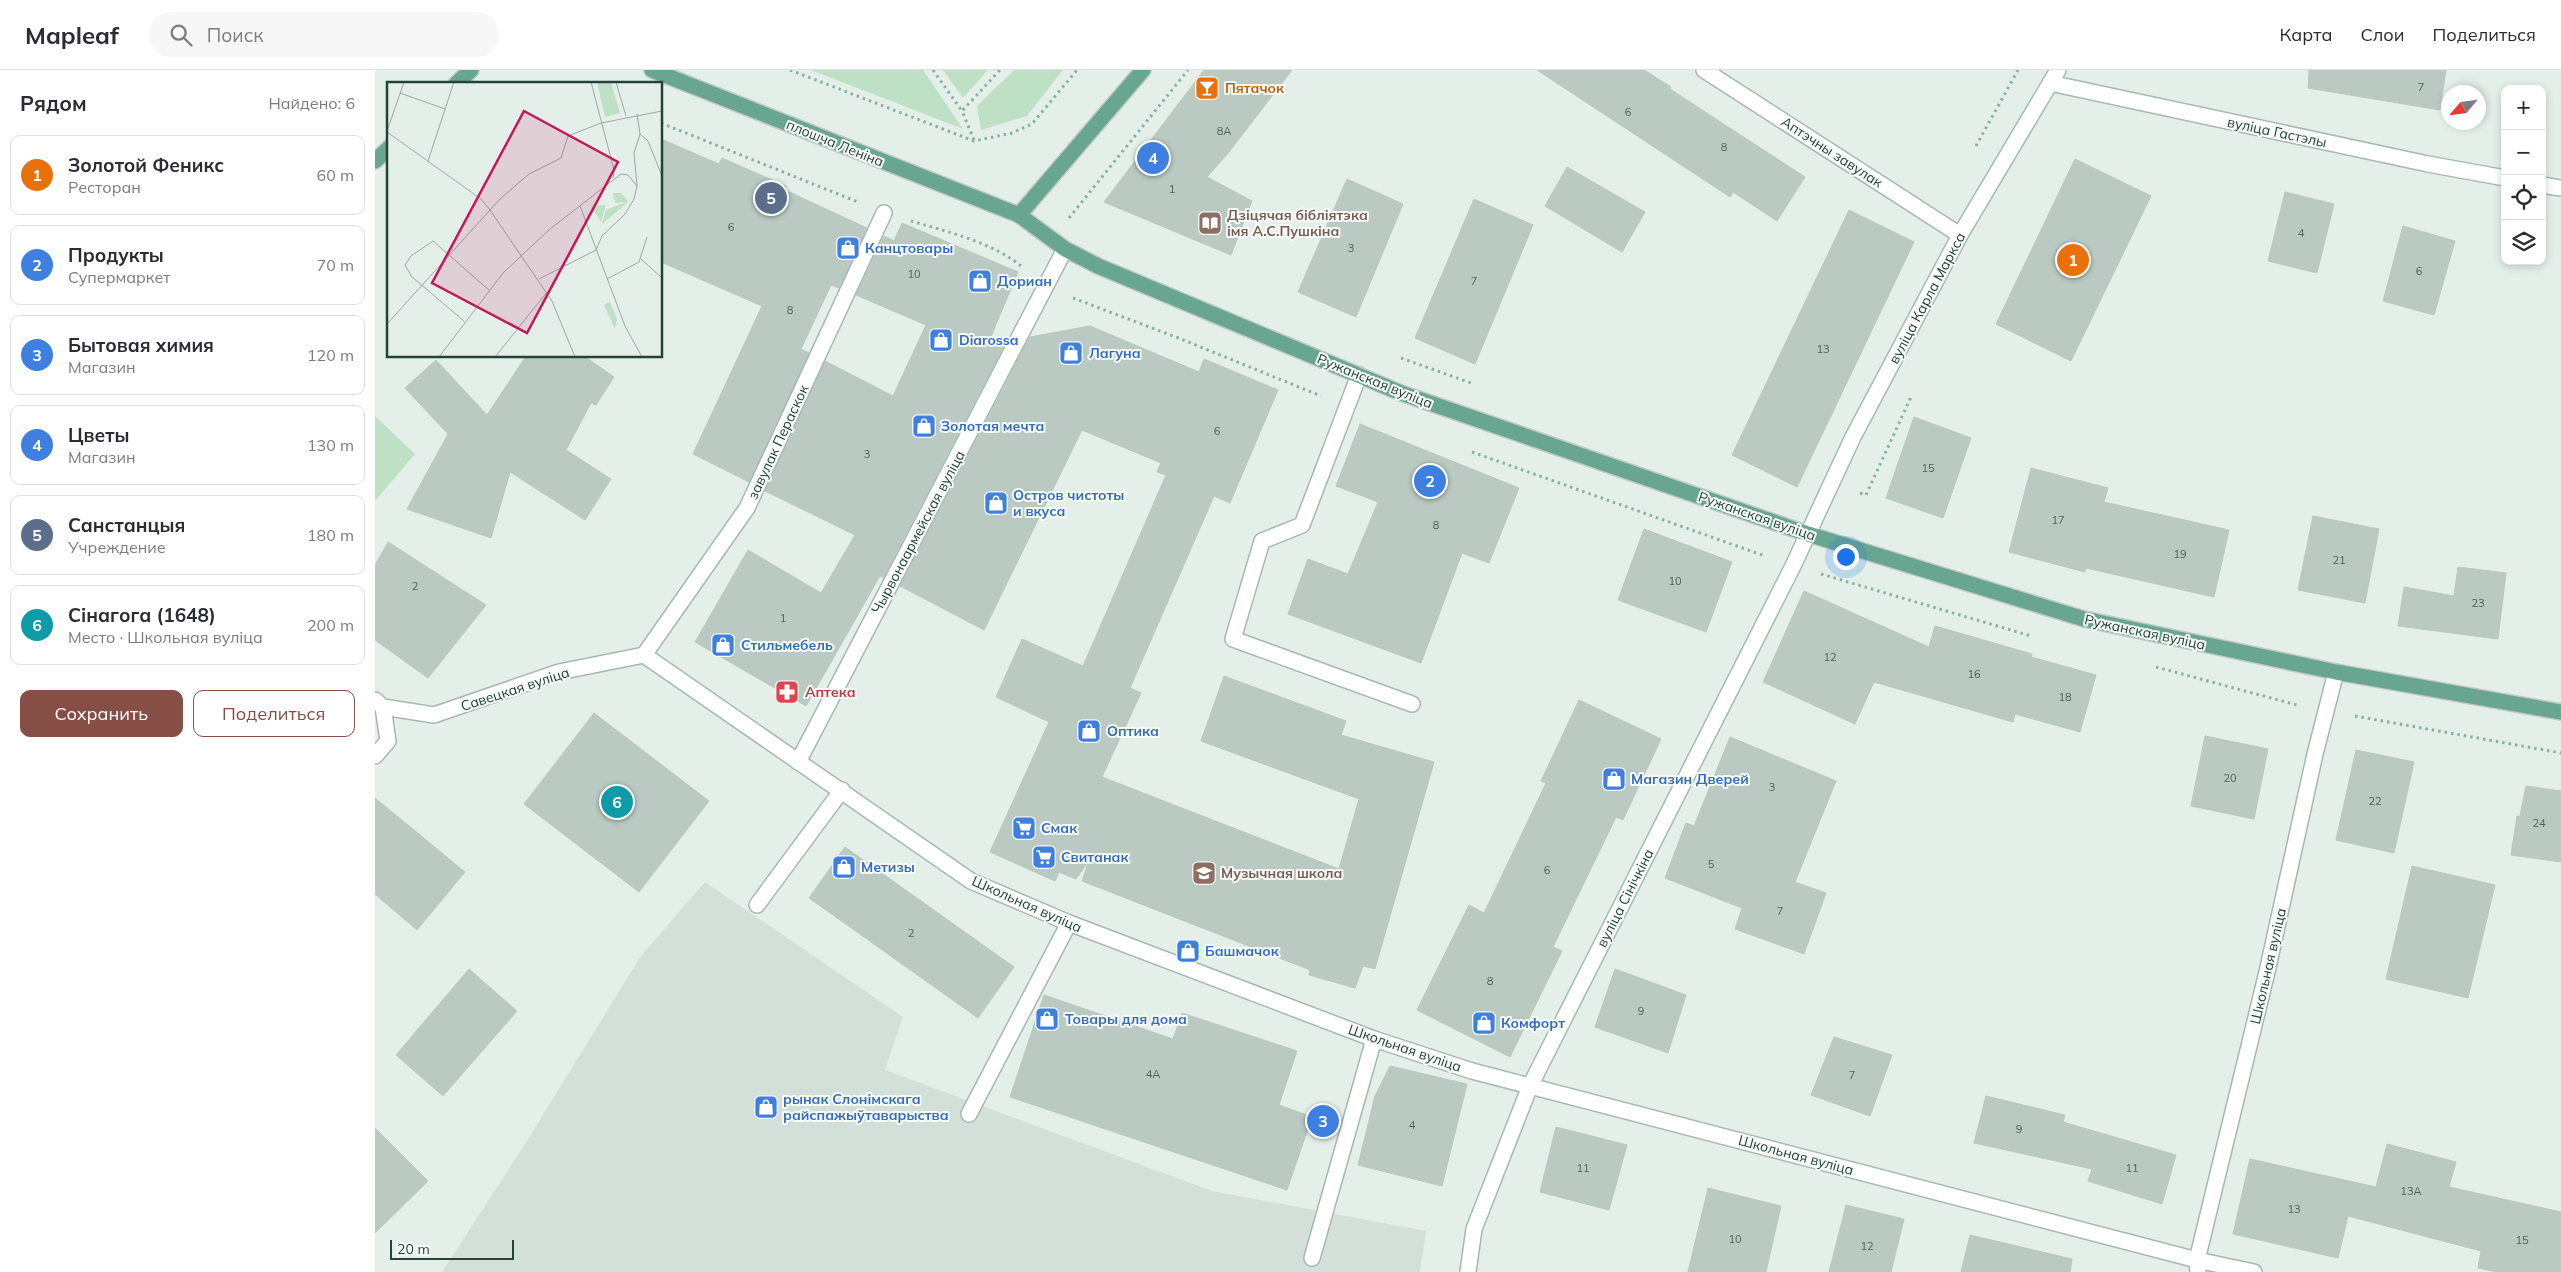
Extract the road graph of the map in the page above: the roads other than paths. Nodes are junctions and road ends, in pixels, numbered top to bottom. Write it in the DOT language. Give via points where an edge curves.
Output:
graph roads {
  1 [pos="471,70"];
  2 [pos="651,70"];
  3 [pos="1143,70"];
  4 [pos="1704,70"];
  5 [pos="2054,77"];
  6 [pos="458,82"];
  7 [pos="387,150"];
  8 [pos="375,161"];
  9 [pos="2501,177"];
  10 [pos="2546,186"];
  11 [pos="2561,188"];
  12 [pos="884,213"];
  13 [pos="1019,215"];
  14 [pos="1960,235"];
  15 [pos="1065,249"];
  16 [pos="1359,376"];
  17 [pos="1808,534"];
  18 [pos="644,656"];
  19 [pos="2336,672"];
  20 [pos="379,704"];
  21 [pos="1413,704"];
  22 [pos="2561,712"];
  23 [pos="375,756"];
  24 [pos="798,762"];
  25 [pos="842,790"];
  26 [pos="757,905"];
  27 [pos="1069,923"];
  28 [pos="1374,1040"];
  29 [pos="1530,1086"];
  30 [pos="969,1114"];
  31 [pos="1312,1258"];
  32 [pos="2197,1266"];
  33 [pos="1468,1272"];
  34 [pos="2254,1272"];
  1 -- 6 [label="main road"];
  2 -- 13 [label="main road, плошча Леніна"];
  3 -- 13 [label="main road"];
  4 -- 14 [label="street, Аптэчны завулак"];
  5 -- 9 [label="street, вуліца Гастэлы" via="2418,162"];
  5 -- 14 [label="street, вуліца Карла Маркса"];
  7 -- 8 [label="main road"];
  10 -- 11 [label="street"];
  12 -- 18 [label="street, завулак Пераскок" via="747,508"];
  13 -- 15 [label="main road, Ружанская вуліца"];
  14 -- 17 [label="street, вуліца Карла Маркса" via="1853,437"];
  15 -- 16 [label="main road, Ружанская вуліца" via="1098,266"];
  15 -- 24 [label="street, Чырвонаармейская вуліца"];
  16 -- 17 [label="main road, Ружанская вуліца"];
  16 -- 21 [label="street" via="1302,525 1262,541 1233,639"];
  17 -- 19 [label="main road, Ружанская вуліца" via="2084,620"];
  17 -- 29 [label="street, вуліца Сінічкіна"];
  18 -- 20 [label="street, Савецкая вуліца" via="559,672 434,715"];
  18 -- 24 [label="street, Школьная вуліца"];
  19 -- 22 [label="main road, Ружанская вуліца"];
  19 -- 32 [label="street, Школьная вуліца"];
  20 -- 23 [label="street" via="388,741"];
  24 -- 25 [label="street, Школьная вуліца"];
  25 -- 26 [label="street"];
  25 -- 27 [label="street, Школьная вуліца" via="971,881"];
  27 -- 28 [label="street, Школьная вуліца"];
  27 -- 30 [label="street"];
  28 -- 29 [label="street, Школьная вуліца"];
  28 -- 31 [label="street"];
  29 -- 32 [label="street, Школьная вуліца"];
  29 -- 33 [label="street, вуліца Сінічкіна" via="1474,1228"];
  32 -- 34 [label="street, Школьная вуліца"];
}
